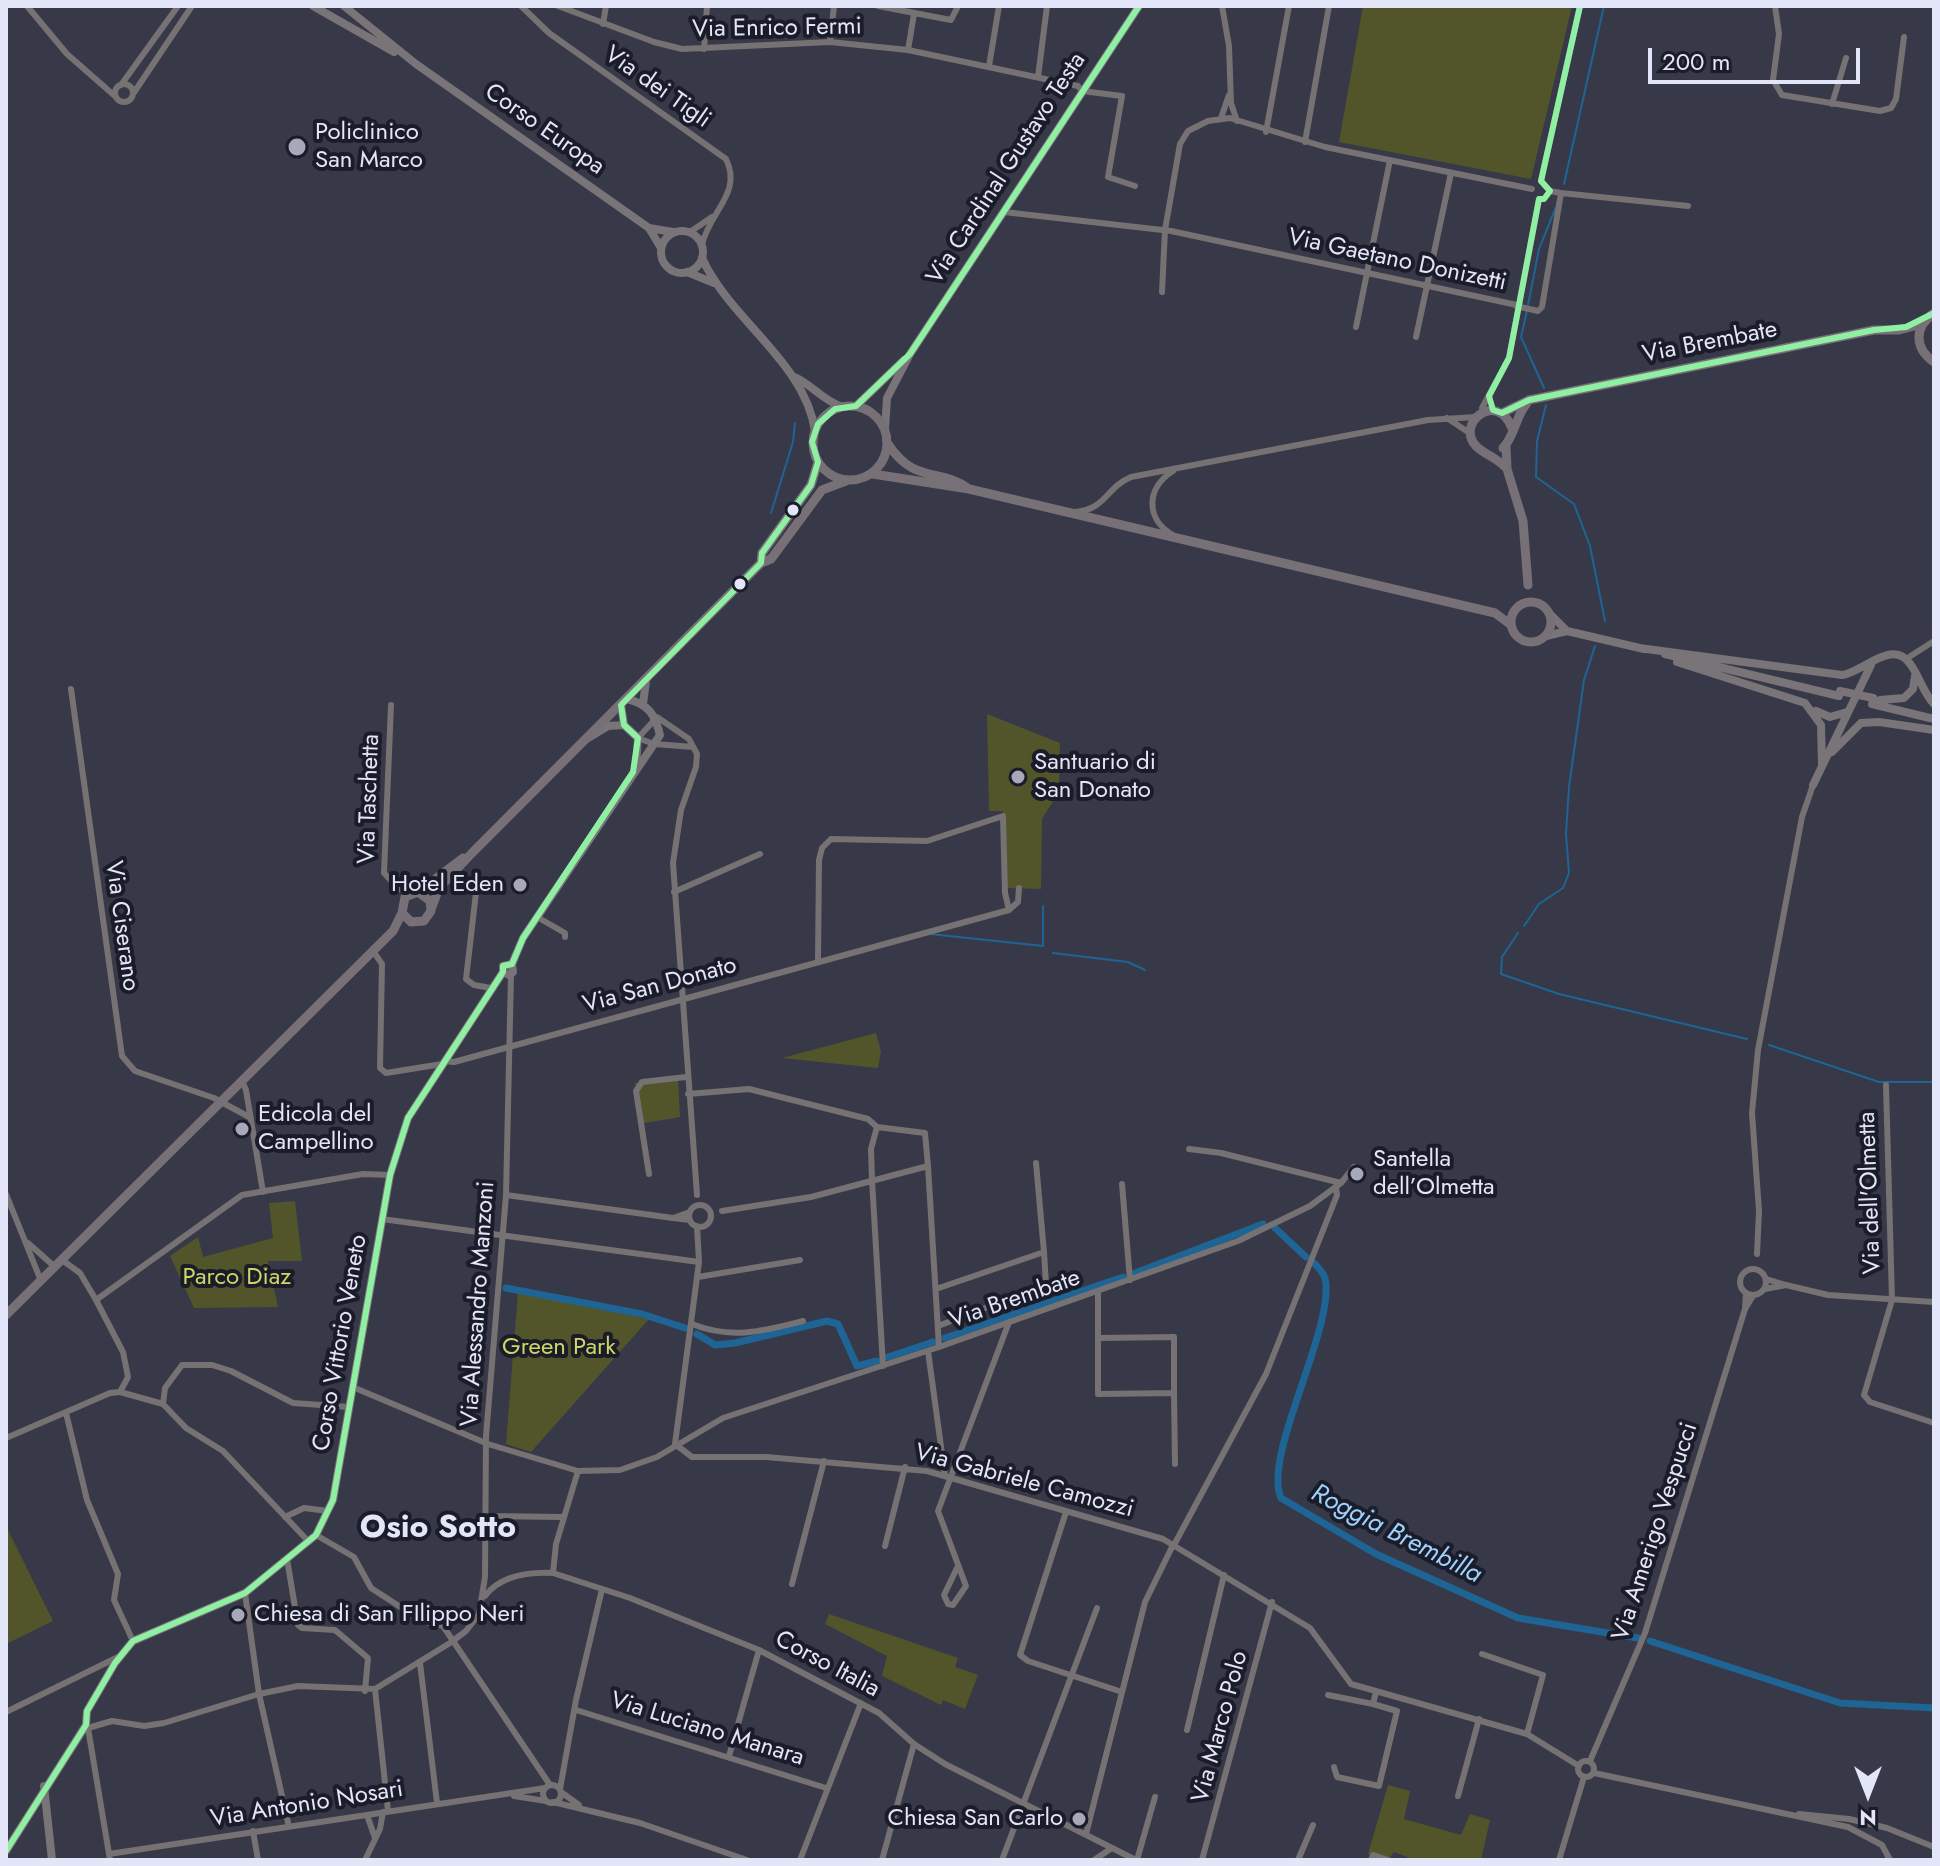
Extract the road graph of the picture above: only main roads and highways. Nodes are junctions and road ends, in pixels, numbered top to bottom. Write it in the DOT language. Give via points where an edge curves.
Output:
graph roads {
  1 [pos="313,6"];
  2 [pos="344,6"];
  3 [pos="1139,6"];
  4 [pos="416,64"];
  5 [pos="649,228"];
  6 [pos="673,232"];
  7 [pos="661,248"];
  8 [pos="702,258"];
  9 [pos="687,272"];
  10 [pos="714,283"];
  11 [pos="1934,303"];
  12 [pos="1933,313"];
  13 [pos="1922,324"];
  14 [pos="1899,330"];
  15 [pos="1919,343"];
  16 [pos="910,354"];
  17 [pos="1934,362"];
  18 [pos="792,376"];
  19 [pos="1529,400"];
  20 [pos="856,406"];
  21 [pos="842,407"];
  22 [pos="1489,413"];
  23 [pos="1512,428"];
  24 [pos="885,429"];
  25 [pos="815,431"];
  26 [pos="888,444"];
  27 [pos="1506,446"];
  28 [pos="1489,452"];
  29 [pos="818,462"];
  30 [pos="1507,469"];
  31 [pos="873,474"];
  32 [pos="846,481"];
  33 [pos="969,489"];
  34 [pos="761,563"];
  35 [pos="1528,585"];
  36 [pos="1538,603"];
  37 [pos="1519,606"];
  38 [pos="1495,613"];
  39 [pos="1551,615"];
  40 [pos="1511,625"];
  41 [pos="1567,631"];
  42 [pos="1546,636"];
  43 [pos="1639,648"];
  44 [pos="1874,661"];
  45 [pos="1914,671"];
  46 [pos="646,681"];
  47 [pos="1872,701"];
  48 [pos="624,702"];
  49 [pos="643,704"];
  50 [pos="1934,704"];
  51 [pos="1812,709"];
  52 [pos="1847,712"];
  53 [pos="1934,719"];
  54 [pos="624,725"];
  55 [pos="1934,730"];
  56 [pos="587,738"];
  57 [pos="1822,765"];
  58 [pos="633,772"];
  59 [pos="1813,785"];
  60 [pos="473,852"];
  61 [pos="415,892"];
  62 [pos="402,908"];
  63 [pos="432,909"];
  64 [pos="419,923"];
  65 [pos="393,931"];
  66 [pos="6,1315"];
  67 [pos="44,1786"];
  68 [pos="6,1851"];
  69 [pos="52,1860"];
  1 -- 4 [label="main road, Corso Europa"];
  2 -- 4 [label="main road, Corso Europa"];
  3 -- 16 [label="main road, Via Cardinal Gustavo Testa"];
  4 -- 5 [label="main road, Corso Europa"];
  5 -- 6 [label="main road, Corso Europa"];
  5 -- 7 [label="main road, Corso Europa"];
  6 -- 7 [label="main road"];
  6 -- 8 [label="main road, Corso Europa" via="690,232 702,245"];
  7 -- 9 [label="main road, Corso Europa" via="669,268"];
  8 -- 9 [label="main road"];
  8 -- 10 [label="main road, Corso Europa"];
  9 -- 10 [label="main road, Corso Europa"];
  10 -- 18 [label="main road, Corso Europa"];
  11 -- 12 [label="main road"];
  12 -- 13 [label="main road"];
  13 -- 14 [label="main road, Via Brembate"];
  13 -- 15 [label="main road"];
  14 -- 15 [label="main road"];
  14 -- 19 [label="main road, Via Brembate" via="1874,330"];
  15 -- 17 [label="main road"];
  16 -- 20 [label="main road, Via Cardinal Gustavo Testa"];
  16 -- 24 [label="main road, Via Cardinal Gustavo Testa" via="887,398"];
  18 -- 21 [label="main road" via="823,400"];
  18 -- 25 [label="main road" via="807,400"];
  19 -- 22 [label="main road, Via Brembate"];
  19 -- 23 [label="main road"];
  20 -- 21 [label="main road"];
  20 -- 24 [label="main road" via="873,414"];
  21 -- 25 [label="main road" via="828,413"];
  22 -- 23 [label="main road"];
  22 -- 28 [label="main road" via="1471,434 1477,446"];
  23 -- 27 [label="main road"];
  24 -- 26 [label="main road"];
  25 -- 29 [label="main road" via="813,452"];
  26 -- 31 [label="main road" via="884,461"];
  26 -- 33 [label="main road" via="906,466"];
  27 -- 28 [label="main road"];
  27 -- 30 [label="main road"];
  28 -- 30 [label="main road"];
  29 -- 32 [label="main road" via="830,475"];
  29 -- 34 [label="main road" via="811,485 762,553"];
  30 -- 35 [label="main road" via="1523,521"];
  31 -- 32 [label="main road"];
  31 -- 33 [label="main road"];
  32 -- 34 [label="main road" via="822,490 771,559"];
  33 -- 38 [label="main road"];
  34 -- 46 [label="main road"];
  35 -- 36 [label="main road"];
  35 -- 37 [label="main road"];
  36 -- 37 [label="main road"];
  36 -- 39 [label="main road"];
  37 -- 38 [label="main road"];
  37 -- 40 [label="main road"];
  38 -- 40 [label="main road"];
  39 -- 41 [label="main road"];
  39 -- 42 [label="main road"];
  40 -- 42 [label="main road" via="1525,642"];
  41 -- 42 [label="main road"];
  41 -- 43 [label="main road"];
  43 -- 44 [label="main road" via="1842,675"];
  43 -- 47 [label="main road, bridge"];
  43 -- 51 [label="main road" via="1794,698"];
  44 -- 45 [label="main road" via="1889,654 1906,659"];
  44 -- 52 [label="main road"];
  45 -- 47 [label="main road" via="1913,689 1904,698"];
  45 -- 50 [label="main road"];
  46 -- 48 [label="main road"];
  46 -- 49 [label="main road"];
  47 -- 53 [label="main road"];
  48 -- 49 [label="main road"];
  48 -- 54 [label="main road"];
  48 -- 56 [label="main road"];
  49 -- 58 [label="main road" via="657,717 660,735"];
  51 -- 52 [label="main road" via="1830,717"];
  51 -- 57 [label="main road" via="1823,734"];
  52 -- 57 [label="main road"];
  54 -- 56 [label="main road" via="608,726"];
  54 -- 58 [label="main road" via="638,738"];
  55 -- 57 [label="main road" via="1861,723"];
  56 -- 60 [label="main road"];
  57 -- 59 [label="main road"];
  58 -- 67 [label="main road, Corso Vittorio Veneto" via="408,1118 390,1175 355,1388 328,1511 316,1535 245,1593 133,1641 87,1711 87,1726"];
  60 -- 61 [label="main road"];
  60 -- 63 [label="main road" via="439,888"];
  61 -- 62 [label="main road"];
  61 -- 63 [label="main road" via="429,899"];
  62 -- 64 [label="main road" via="407,920"];
  62 -- 65 [label="main road"];
  63 -- 64 [label="main road"];
  64 -- 65 [label="main road"];
  65 -- 66 [label="main road"];
  67 -- 68 [label="main road"];
  67 -- 69 [label="main road"];
}
